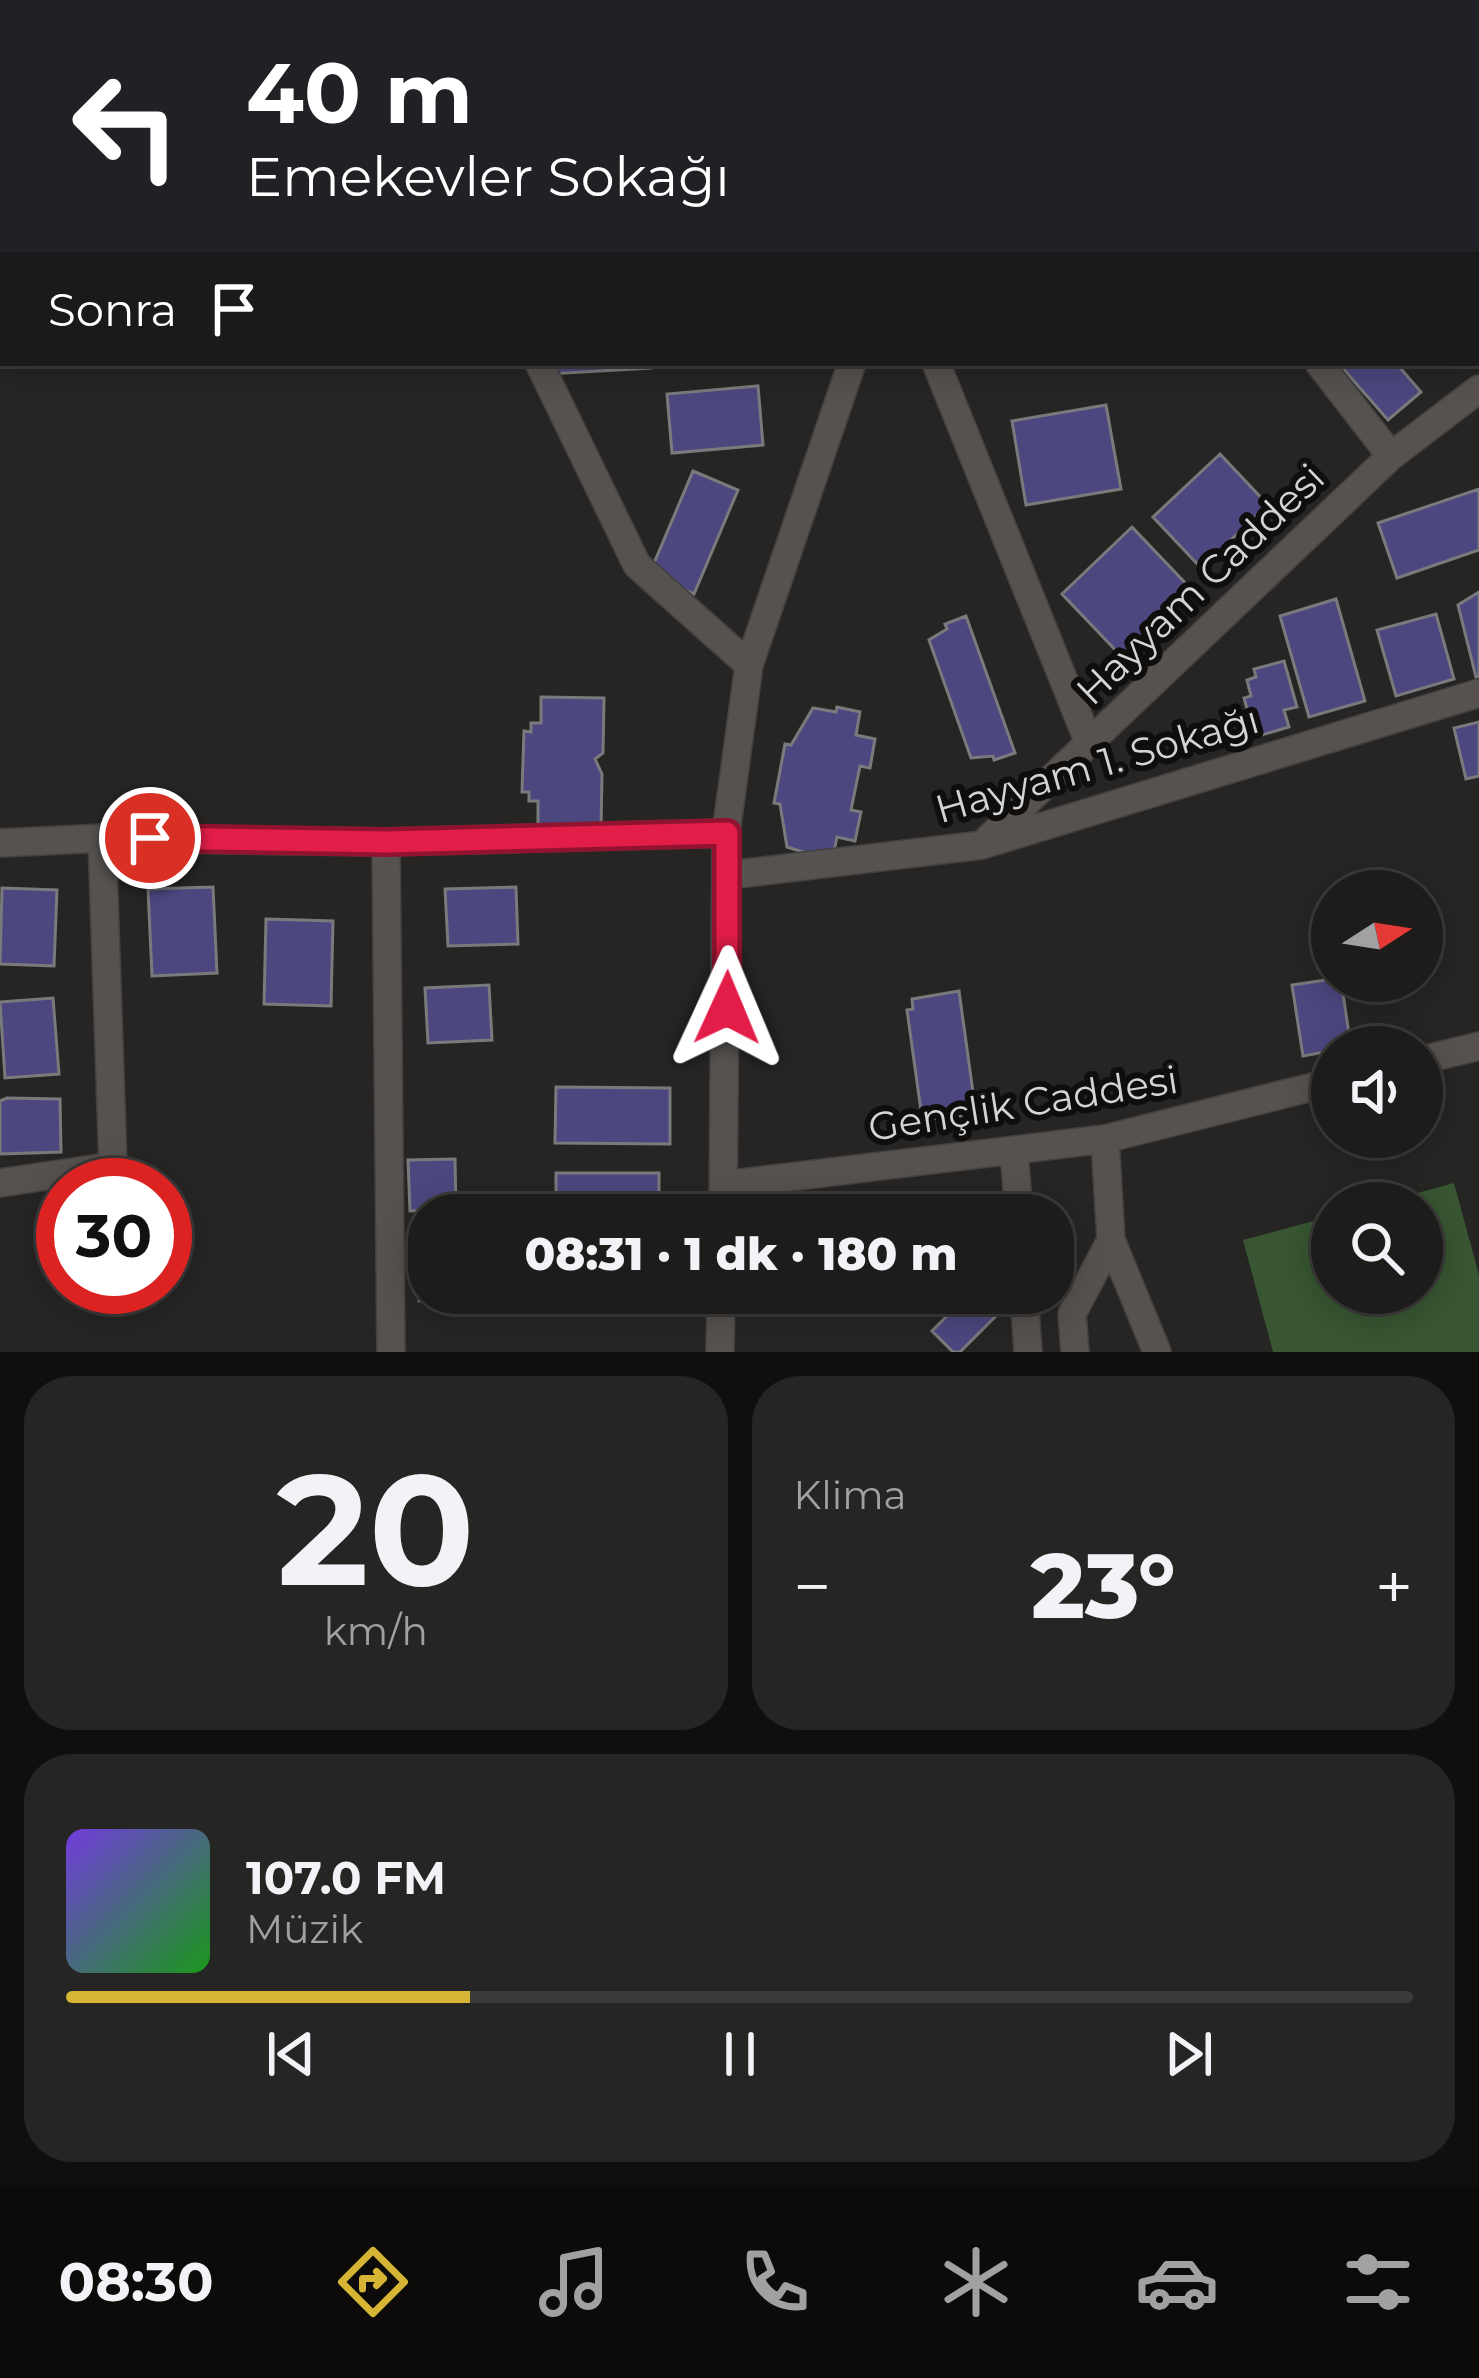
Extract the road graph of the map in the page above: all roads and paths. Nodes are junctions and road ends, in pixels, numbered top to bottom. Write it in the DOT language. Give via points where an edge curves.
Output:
graph roads {
  1 [pos="540,366"];
  2 [pos="855,366"];
  3 [pos="937,366"];
  4 [pos="1321,366"];
  5 [pos="1479,389"];
  6 [pos="1391,456"];
  7 [pos="748,665"];
  8 [pos="1479,693"];
  9 [pos="1089,743"];
  10 [pos="727,833"];
  11 [pos="103,838"];
  12 [pos="386,842"];
  13 [pos="0,843"];
  14 [pos="982,845"];
  15 [pos="729,875"];
  16 [pos="1479,1046"];
  17 [pos="1443,1055"];
  18 [pos="1311,1087"];
  19 [pos="1105,1138"];
  20 [pos="1015,1151"];
  21 [pos="0,1183"];
  22 [pos="724,1185"];
  23 [pos="724,1194"];
  24 [pos="1018,1194"];
  25 [pos="1111,1240"];
  26 [pos="721,1314"];
  27 [pos="1025,1314"];
  28 [pos="391,1352"];
  29 [pos="720,1352"];
  30 [pos="1028,1352"];
  31 [pos="1076,1352"];
  32 [pos="1157,1352"];
  1 -- 7 [label="street" via="637,565"];
  2 -- 7 [label="street"];
  3 -- 9 [label="street"];
  4 -- 6 [label="street"];
  5 -- 6 [label="street, Hayyam Caddesi"];
  6 -- 9 [label="street, Hayyam Caddesi"];
  7 -- 10 [label="street"];
  8 -- 14 [label="street, Hayyam 1. Sokağı"];
  9 -- 14 [label="street, Hayyam Caddesi"];
  10 -- 12 [label="street"];
  10 -- 15 [label="street"];
  11 -- 12 [label="street"];
  11 -- 13 [label="street"];
  11 -- 21 [label="street" via="112,1166"];
  12 -- 28 [label="street"];
  14 -- 15 [label="street, Hayyam 1. Sokağı"];
  15 -- 22 [label="street"];
  16 -- 17 [label="street"];
  18 -- 19 [label="street, Gençlik Caddesi"];
  19 -- 20 [label="street, Gençlik Caddesi"];
  19 -- 25 [label="street"];
  20 -- 22 [label="street, Gençlik Caddesi"];
  20 -- 24 [label="street"];
  22 -- 23 [label="street"];
  25 -- 31 [label="street" via="1072,1314"];
  25 -- 32 [label="street"];
  26 -- 29 [label="street"];
  27 -- 30 [label="street"];
}
